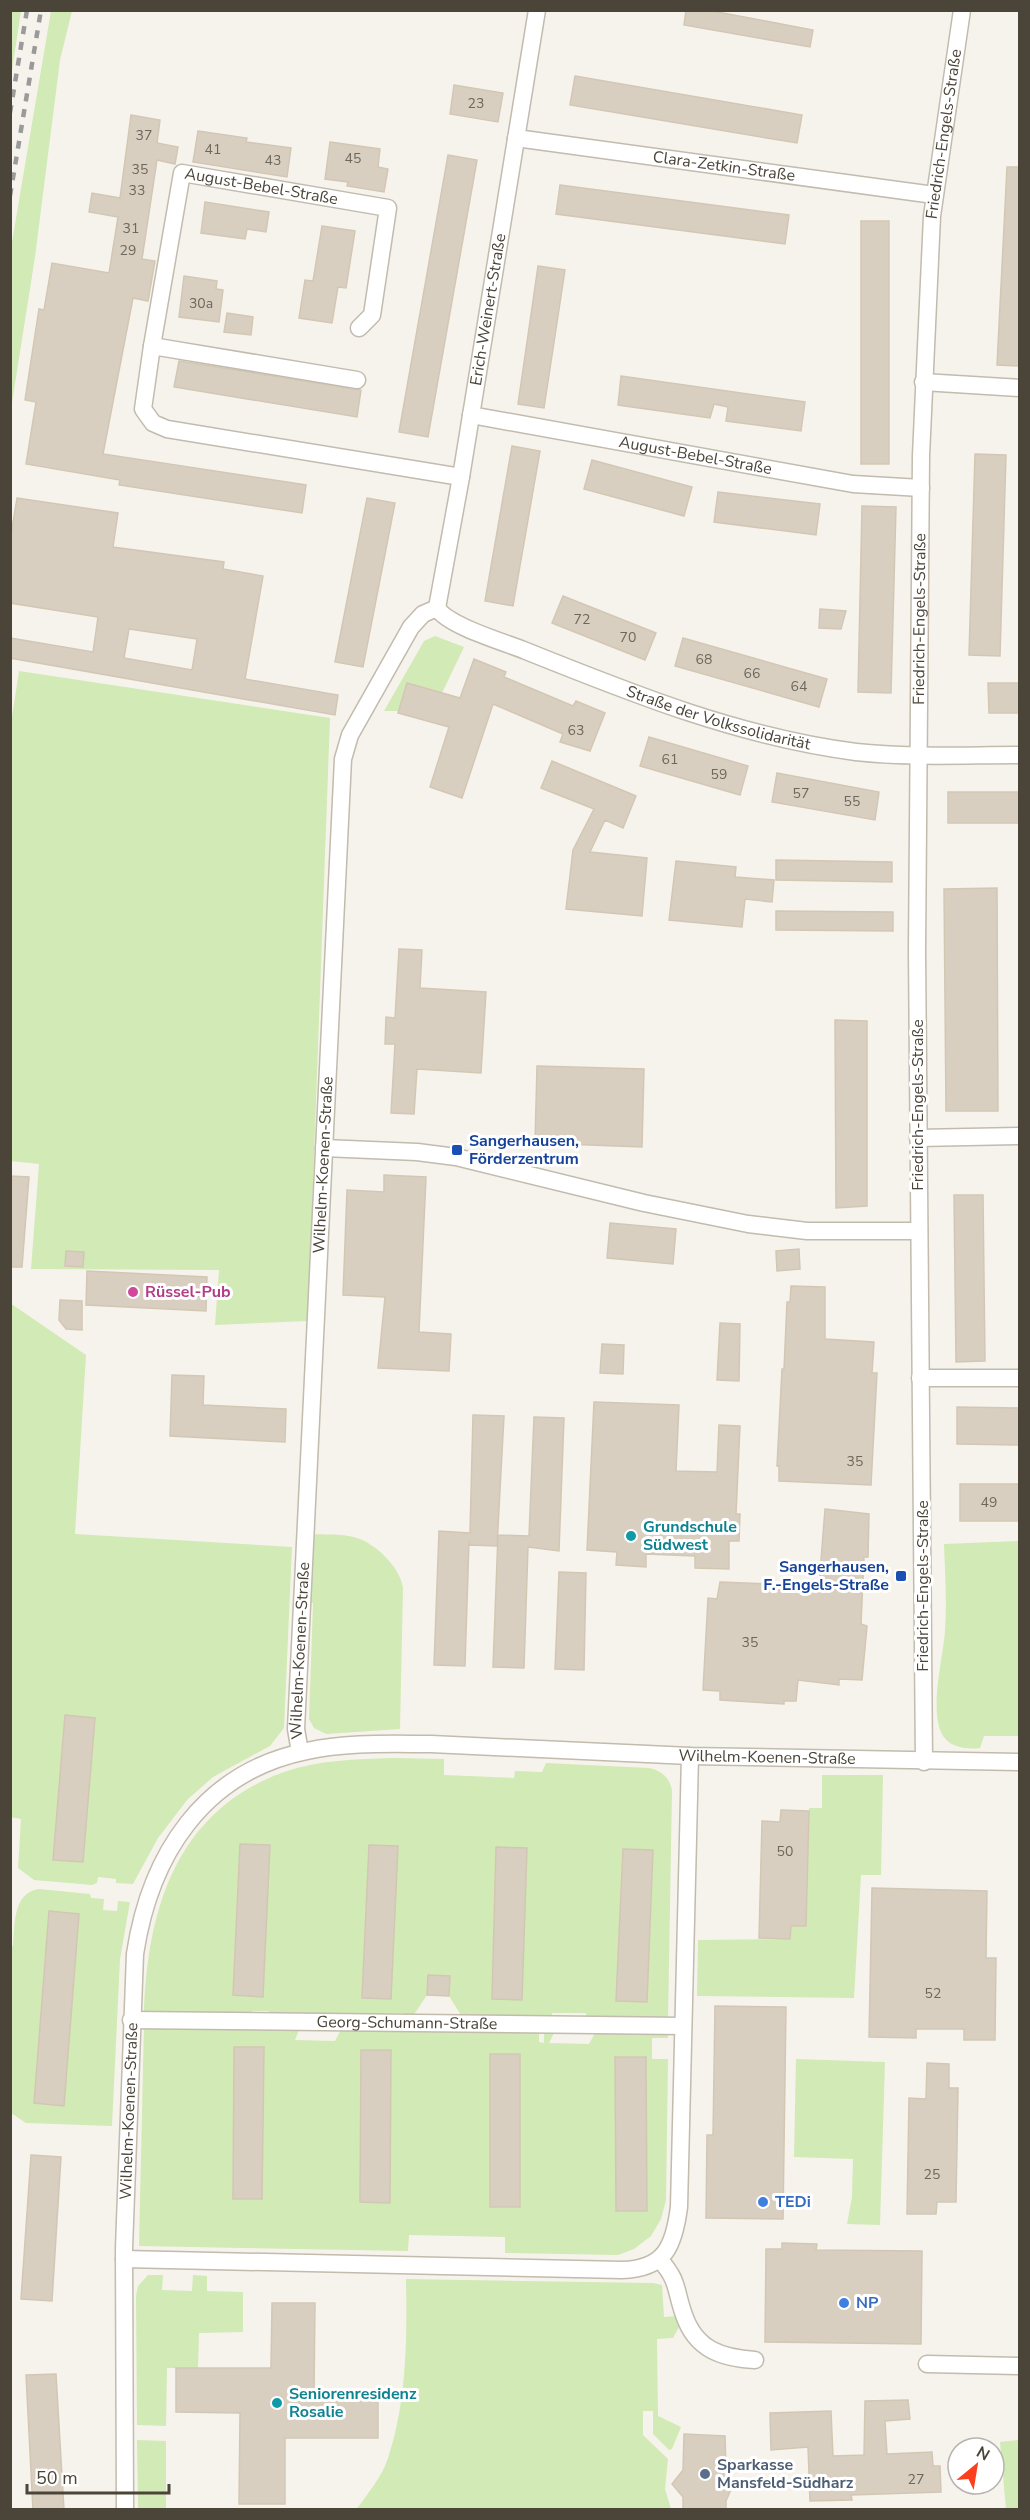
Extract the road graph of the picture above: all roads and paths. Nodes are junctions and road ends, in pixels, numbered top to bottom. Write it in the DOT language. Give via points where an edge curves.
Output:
graph roads {
  1 [pos="537,10"];
  2 [pos="962,10"];
  3 [pos="516,138"];
  4 [pos="934,195"];
  5 [pos="360,328"];
  6 [pos="152,346"];
  7 [pos="357,380"];
  8 [pos="923,382"];
  9 [pos="1020,388"];
  10 [pos="471,415"];
  11 [pos="461,477"];
  12 [pos="921,488"];
  13 [pos="437,608"];
  14 [pos="1020,755"];
  15 [pos="918,756"];
  16 [pos="1020,1136"];
  17 [pos="918,1138"];
  18 [pos="324,1148"];
  19 [pos="919,1231"];
  20 [pos="920,1378"];
  21 [pos="1020,1378"];
  22 [pos="300,1752"];
  23 [pos="690,1756"];
  24 [pos="924,1762"];
  25 [pos="1020,1762"];
  26 [pos="131,2020"];
  27 [pos="683,2026"];
  28 [pos="124,2259"];
  29 [pos="660,2260"];
  30 [pos="754,2360"];
  31 [pos="927,2364"];
  32 [pos="1020,2366"];
  33 [pos="125,2510"];
  1 -- 3 [label="street, Erich-Weinert-Straße"];
  2 -- 4 [label="street, Friedrich-Engels-Straße"];
  3 -- 4 [label="street, Clara-Zetkin-Straße"];
  3 -- 10 [label="street, Erich-Weinert-Straße"];
  4 -- 8 [label="street, Friedrich-Engels-Straße"];
  5 -- 6 [label="street, August-Bebel-Straße" via="372,315 388,208 182,173"];
  6 -- 7 [label="street"];
  6 -- 11 [label="street, August-Bebel-Straße" via="143,409 157,426"];
  8 -- 9 [label="street"];
  8 -- 12 [label="street, Friedrich-Engels-Straße"];
  10 -- 11 [label="street, Erich-Weinert-Straße"];
  10 -- 12 [label="street, August-Bebel-Straße" via="854,484"];
  11 -- 13 [label="street, Erich-Weinert-Straße"];
  12 -- 15 [label="street, Friedrich-Engels-Straße"];
  13 -- 15 [label="street, Straße der Volkssolidarität" via="444,616 470,628 676,711 792,741 856,752"];
  13 -- 18 [label="street, Wilhelm-Koenen-Straße" via="423,614 411,627 350,735 344,753"];
  14 -- 15 [label="street, Straße der Volkssolidarität"];
  15 -- 17 [label="street, Friedrich-Engels-Straße"];
  16 -- 17 [label="street"];
  17 -- 19 [label="street, Friedrich-Engels-Straße"];
  18 -- 19 [label="street" via="456,1157 748,1224 807,1231"];
  18 -- 22 [label="street, Wilhelm-Koenen-Straße" via="296,1717"];
  19 -- 20 [label="street, Friedrich-Engels-Straße"];
  20 -- 21 [label="street"];
  20 -- 24 [label="street, Friedrich-Engels-Straße"];
  22 -- 23 [label="street, Wilhelm-Koenen-Straße" via="418,1744"];
  22 -- 26 [label="street, Wilhelm-Koenen-Straße" via="265,1765 219,1792 189,1820 168,1850 143,1914 135,1954"];
  23 -- 24 [label="street, Wilhelm-Koenen-Straße"];
  23 -- 27 [label="street"];
  24 -- 25 [label="street, Wilhelm-Koenen-Straße"];
  26 -- 27 [label="street, Georg-Schumann-Straße"];
  26 -- 28 [label="street, Wilhelm-Koenen-Straße"];
  27 -- 29 [label="street" via="679,2207 675,2231"];
  28 -- 29 [label="street" via="613,2270 641,2268"];
  28 -- 33 [label="street, Wilhelm-Koenen-Straße"];
  29 -- 30 [label="street" via="674,2276 683,2314 697,2337 721,2356"];
  31 -- 32 [label="street"];
}
